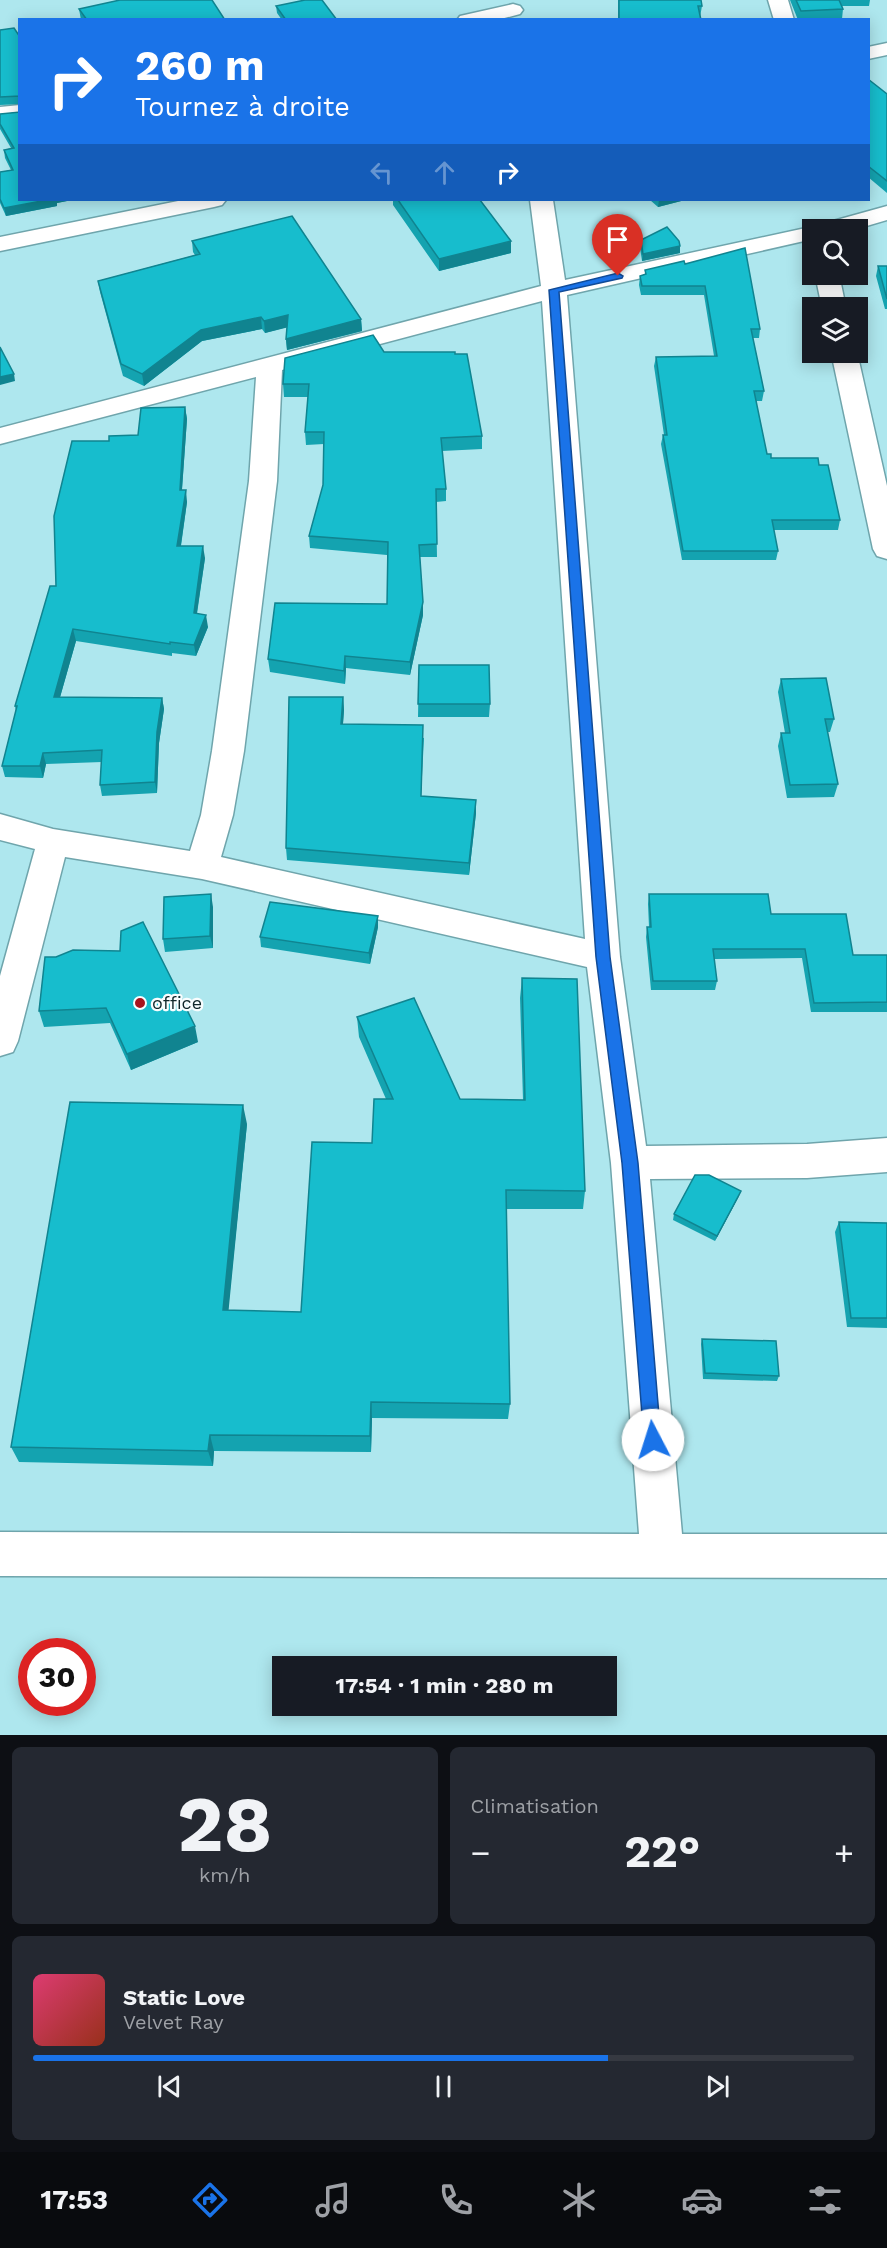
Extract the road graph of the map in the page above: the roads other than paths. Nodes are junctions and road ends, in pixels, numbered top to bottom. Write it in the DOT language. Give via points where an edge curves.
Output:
graph roads {
  1 [pos="778,0"];
  2 [pos="514,10"];
  3 [pos="476,18"];
  4 [pos="783,18"];
  5 [pos="887,49"];
  6 [pos="870,53"];
  7 [pos="18,111"];
  8 [pos="0,114"];
  9 [pos="209,201"];
  10 [pos="541,201"];
  11 [pos="887,213"];
  12 [pos="865,219"];
  13 [pos="802,234"];
  14 [pos="0,244"];
  15 [pos="554,290"];
  16 [pos="846,363"];
  17 [pos="269,366"];
  18 [pos="0,436"];
  19 [pos="887,549"];
  20 [pos="0,827"];
  21 [pos="53,842"];
  22 [pos="202,866"];
  23 [pos="603,957"];
  24 [pos="0,1041"];
  25 [pos="887,1155"];
  26 [pos="630,1163"];
  27 [pos="0,1554"];
  28 [pos="662,1556"];
  29 [pos="887,1557"];
  1 -- 4 [label="street"];
  2 -- 3 [label="street"];
  5 -- 6 [label="street"];
  7 -- 8 [label="street"];
  9 -- 14 [label="street"];
  10 -- 15 [label="street"];
  11 -- 12 [label="street"];
  13 -- 15 [label="street"];
  15 -- 17 [label="street"];
  15 -- 23 [label="street"];
  16 -- 19 [label="street"];
  17 -- 18 [label="street"];
  17 -- 22 [label="street" via="263,481 228,751 217,815"];
  20 -- 21 [label="street"];
  21 -- 22 [label="street"];
  21 -- 24 [label="street"];
  22 -- 23 [label="street"];
  23 -- 26 [label="street"];
  25 -- 26 [label="street" via="807,1161"];
  26 -- 28 [label="street"];
  27 -- 28 [label="street"];
  28 -- 29 [label="street"];
}
